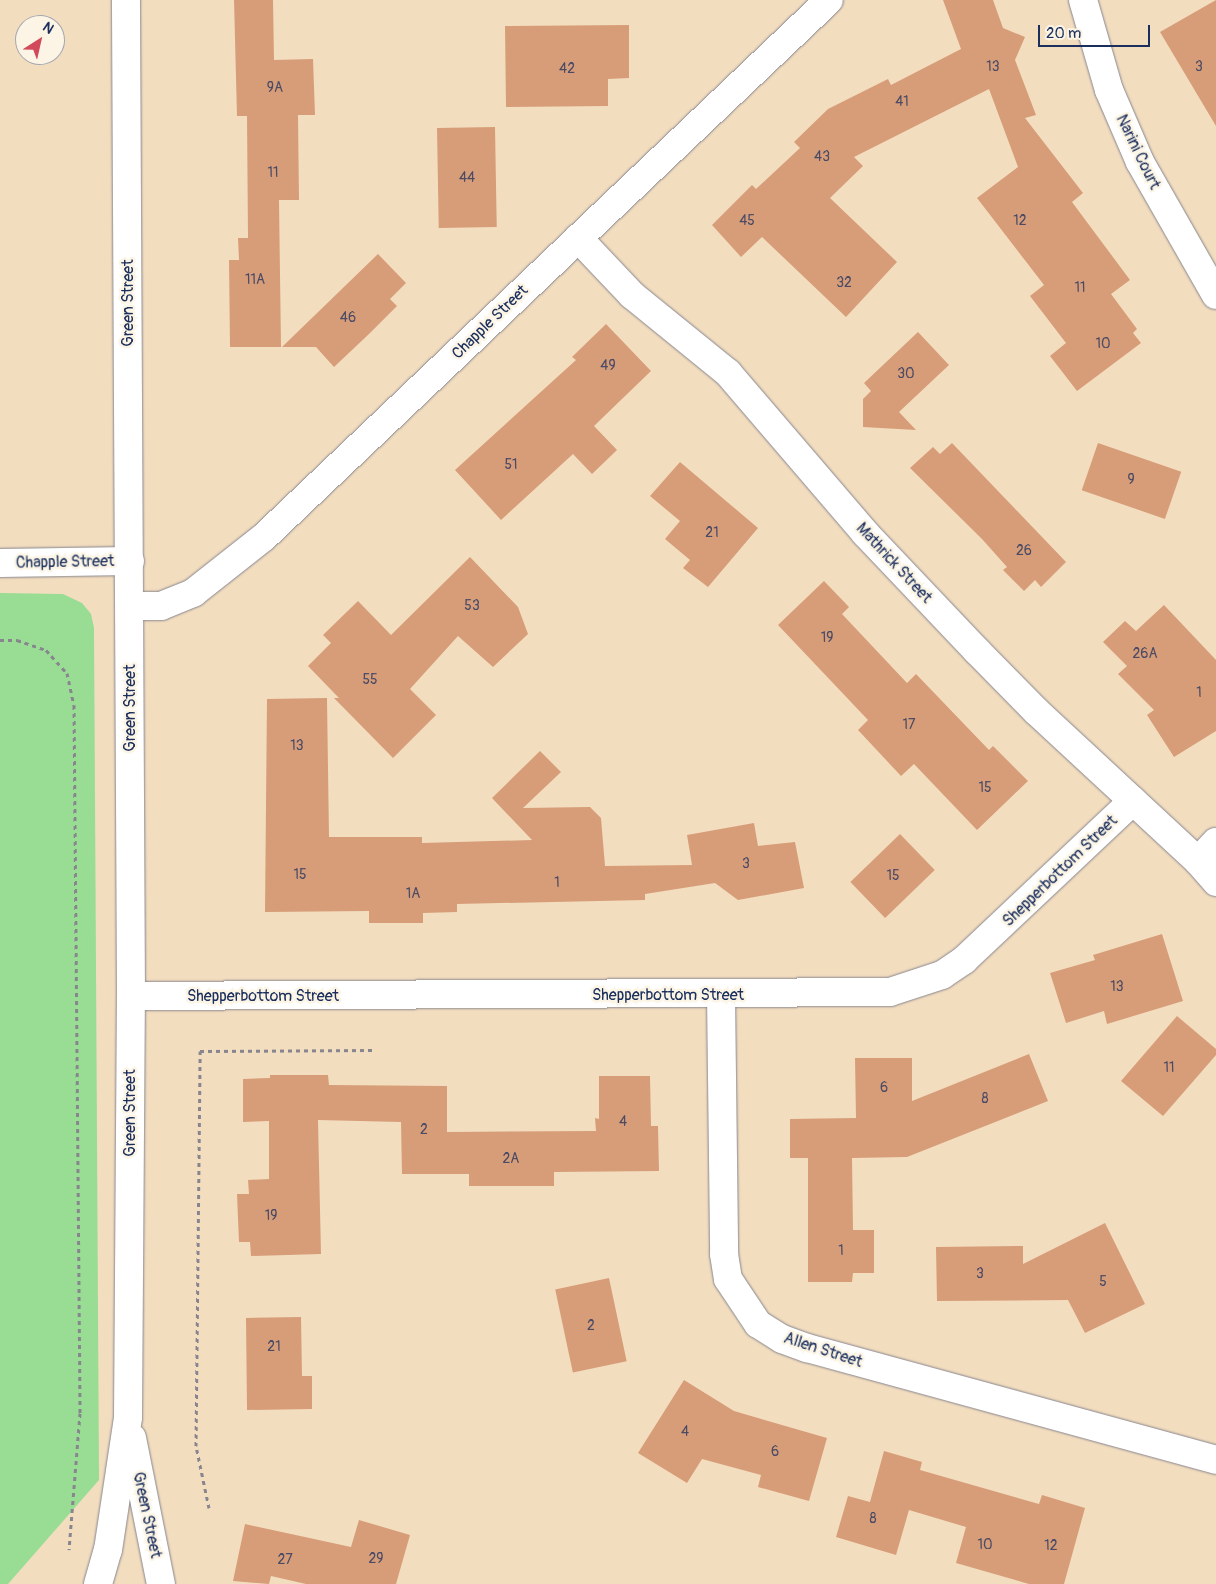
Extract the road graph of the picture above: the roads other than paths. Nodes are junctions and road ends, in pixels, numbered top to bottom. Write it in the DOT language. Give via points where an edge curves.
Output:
graph roads {
  1 [pos="126,0"];
  2 [pos="829,0"];
  3 [pos="1083,0"];
  4 [pos="578,238"];
  5 [pos="1216,295"];
  6 [pos="130,561"];
  7 [pos="0,563"];
  8 [pos="130,606"];
  9 [pos="1133,800"];
  10 [pos="1207,852"];
  11 [pos="1216,882"];
  12 [pos="721,995"];
  13 [pos="131,996"];
  14 [pos="128,1417"];
  15 [pos="1216,1460"];
  16 [pos="98,1584"];
  17 [pos="161,1584"];
  1 -- 6 [label="street, Green Street"];
  2 -- 4 [label="street, Chapple Street"];
  3 -- 5 [label="street, Narini Court" via="1109,90 1140,162"];
  4 -- 8 [label="street, Chapple Street" via="264,536 193,593 161,606"];
  4 -- 9 [label="street, Mathrick Street" via="650,310 728,373 905,574 1036,711"];
  6 -- 7 [label="street, Chapple Street"];
  6 -- 8 [label="street, Green Street"];
  8 -- 13 [label="street, Green Street"];
  9 -- 10 [label="street, Mathrick Street"];
  9 -- 12 [label="street, Shepperbottom Street" via="989,941 942,975 890,992"];
  10 -- 11 [label="street, Mathrick Street"];
  12 -- 13 [label="street, Shepperbottom Street"];
  12 -- 15 [label="street, Allen Street" via="724,1254 728,1280 758,1324 782,1339 808,1348"];
  13 -- 14 [label="street, Green Street"];
  14 -- 16 [label="street, Green Street" via="108,1550"];
  14 -- 17 [label="street, Green Street"];
}
